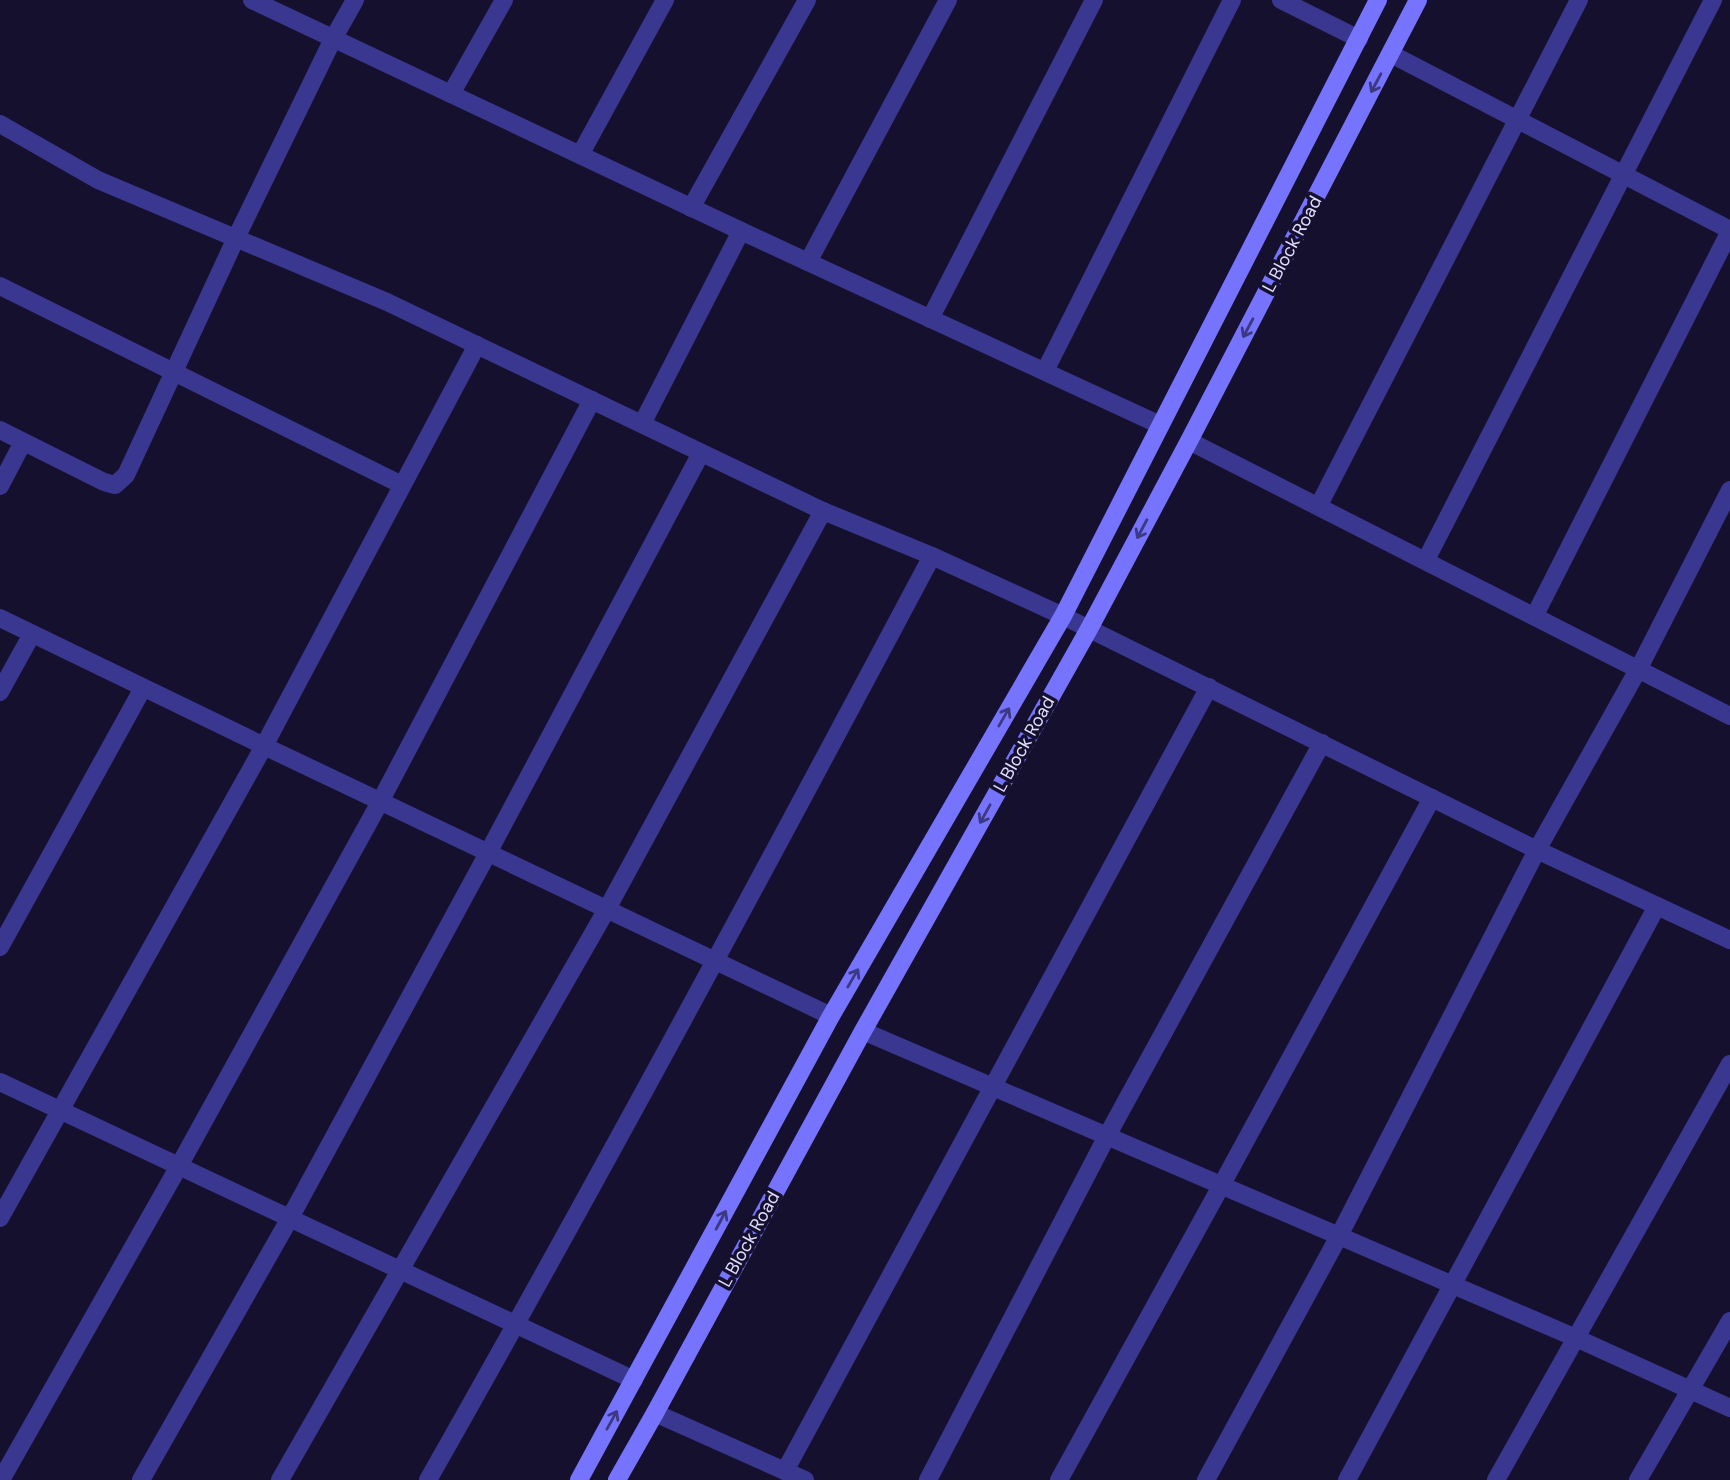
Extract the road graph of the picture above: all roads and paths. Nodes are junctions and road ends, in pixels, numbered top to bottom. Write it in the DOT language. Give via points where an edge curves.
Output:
graph roads {
  1 [pos="252,0"];
  2 [pos="355,0"];
  3 [pos="504,0"];
  4 [pos="665,0"];
  5 [pos="807,0"];
  6 [pos="948,0"];
  7 [pos="1094,0"];
  8 [pos="1232,0"];
  9 [pos="1281,0"];
  10 [pos="1378,0"];
  11 [pos="1418,0"];
  12 [pos="1578,0"];
  13 [pos="1713,0"];
  14 [pos="333,39"];
  15 [pos="1359,39"];
  16 [pos="1391,54"];
  17 [pos="451,94"];
  18 [pos="1517,120"];
  19 [pos="0,124"];
  20 [pos="580,155"];
  21 [pos="1624,175"];
  22 [pos="691,208"];
  23 [pos="741,231"];
  24 [pos="1730,231"];
  25 [pos="236,238"];
  26 [pos="808,262"];
  27 [pos="0,286"];
  28 [pos="930,318"];
  29 [pos="477,345"];
  30 [pos="1045,371"];
  31 [pos="174,372"];
  32 [pos="592,400"];
  33 [pos="642,424"];
  34 [pos="1160,425"];
  35 [pos="0,430"];
  36 [pos="1189,441"];
  37 [pos="23,442"];
  38 [pos="701,453"];
  39 [pos="402,485"];
  40 [pos="0,486"];
  41 [pos="1730,490"];
  42 [pos="1319,505"];
  43 [pos="823,511"];
  44 [pos="932,556"];
  45 [pos="1426,560"];
  46 [pos="1535,615"];
  47 [pos="1063,616"];
  48 [pos="0,618"];
  49 [pos="1089,629"];
  50 [pos="32,634"];
  51 [pos="1639,668"];
  52 [pos="1209,687"];
  53 [pos="143,688"];
  54 [pos="0,692"];
  55 [pos="1730,716"];
  56 [pos="1322,743"];
  57 [pos="264,746"];
  58 [pos="1432,798"];
  59 [pos="380,802"];
  60 [pos="1537,850"];
  61 [pos="488,853"];
  62 [pos="1657,906"];
  63 [pos="607,909"];
  64 [pos="1730,940"];
  65 [pos="0,947"];
  66 [pos="716,961"];
  67 [pos="831,1016"];
  68 [pos="863,1031"];
  69 [pos="1730,1064"];
  70 [pos="0,1082"];
  71 [pos="992,1087"];
  72 [pos="61,1111"];
  73 [pos="1107,1136"];
  74 [pos="178,1166"];
  75 [pos="1222,1186"];
  76 [pos="0,1218"];
  77 [pos="290,1218"];
  78 [pos="1339,1236"];
  79 [pos="400,1269"];
  80 [pos="1452,1285"];
  81 [pos="1730,1321"];
  82 [pos="516,1324"];
  83 [pos="1576,1338"];
  84 [pos="634,1380"];
  85 [pos="1691,1391"];
  86 [pos="1730,1408"];
  87 [pos="655,1413"];
  88 [pos="785,1471"];
  89 [pos="1,1480"];
  90 [pos="141,1480"];
  91 [pos="280,1480"];
  92 [pos="428,1480"];
  93 [pos="579,1480"];
  94 [pos="617,1480"];
  95 [pos="805,1480"];
  96 [pos="928,1480"];
  97 [pos="1059,1480"];
  98 [pos="1206,1480"];
  99 [pos="1347,1480"];
  100 [pos="1496,1480"];
  101 [pos="1639,1480"];
  1 -- 14 [label="street"];
  2 -- 14 [label="street"];
  3 -- 17 [label="street"];
  4 -- 20 [label="street"];
  5 -- 22 [label="street"];
  6 -- 26 [label="street"];
  7 -- 28 [label="street"];
  8 -- 30 [label="street"];
  9 -- 15 [label="street"];
  10 -- 15 [label="main road, L Block Road"];
  11 -- 16 [label="main road, L Block Road"];
  12 -- 18 [label="street"];
  13 -- 21 [label="street"];
  14 -- 17 [label="street"];
  14 -- 25 [label="street"];
  15 -- 34 [label="main road, L Block Road"];
  16 -- 18 [label="street"];
  16 -- 36 [label="main road, L Block Road, one-way"];
  17 -- 20 [label="street"];
  18 -- 21 [label="street"];
  18 -- 42 [label="street"];
  19 -- 25 [label="street" via="98,180"];
  20 -- 22 [label="street"];
  21 -- 24 [label="street"];
  21 -- 45 [label="street"];
  22 -- 23 [label="street"];
  23 -- 26 [label="street"];
  23 -- 33 [label="street"];
  24 -- 46 [label="street"];
  25 -- 29 [label="street"];
  25 -- 31 [label="street"];
  26 -- 28 [label="street"];
  27 -- 31 [label="street"];
  28 -- 30 [label="street"];
  29 -- 32 [label="street"];
  29 -- 39 [label="street"];
  30 -- 34 [label="street"];
  31 -- 37 [label="street" via="126,475 115,485"];
  31 -- 39 [label="street"];
  32 -- 33 [label="street"];
  32 -- 59 [label="street"];
  33 -- 38 [label="street"];
  34 -- 47 [label="main road, L Block Road"];
  35 -- 37 [label="street"];
  36 -- 42 [label="street"];
  36 -- 49 [label="main road, L Block Road, one-way"];
  37 -- 40 [label="street"];
  38 -- 43 [label="street"];
  38 -- 61 [label="street"];
  39 -- 57 [label="street"];
  41 -- 51 [label="street"];
  42 -- 45 [label="street"];
  43 -- 44 [label="street"];
  43 -- 63 [label="street"];
  44 -- 47 [label="street"];
  44 -- 66 [label="street"];
  45 -- 46 [label="street"];
  46 -- 51 [label="street"];
  47 -- 49 [label="street"];
  67 -- 47 [label="main road, L Block Road, one-way"];
  48 -- 50 [label="street"];
  49 -- 52 [label="street"];
  49 -- 68 [label="main road, L Block Road, one-way"];
  50 -- 53 [label="street"];
  50 -- 54 [label="street"];
  51 -- 55 [label="street"];
  51 -- 60 [label="street"];
  52 -- 56 [label="street"];
  52 -- 71 [label="street"];
  53 -- 57 [label="street"];
  53 -- 65 [label="street"];
  56 -- 58 [label="street"];
  56 -- 73 [label="street"];
  57 -- 59 [label="street"];
  57 -- 72 [label="street"];
  58 -- 60 [label="street"];
  58 -- 75 [label="street"];
  59 -- 61 [label="street"];
  59 -- 74 [label="street"];
  60 -- 62 [label="street"];
  60 -- 78 [label="street"];
  61 -- 63 [label="street"];
  61 -- 77 [label="street"];
  62 -- 64 [label="street"];
  62 -- 80 [label="street"];
  63 -- 66 [label="street"];
  63 -- 79 [label="street"];
  66 -- 67 [label="street"];
  66 -- 82 [label="street"];
  84 -- 67 [label="main road, L Block Road, one-way"];
  68 -- 71 [label="street"];
  68 -- 87 [label="main road, L Block Road"];
  69 -- 83 [label="street"];
  70 -- 72 [label="street"];
  71 -- 73 [label="street"];
  71 -- 88 [label="street"];
  72 -- 74 [label="street"];
  72 -- 76 [label="street"];
  73 -- 75 [label="street"];
  73 -- 96 [label="street"];
  74 -- 77 [label="street"];
  74 -- 89 [label="street"];
  75 -- 78 [label="street"];
  75 -- 97 [label="street"];
  77 -- 79 [label="street"];
  77 -- 90 [label="street"];
  78 -- 80 [label="street"];
  78 -- 98 [label="street"];
  79 -- 82 [label="street"];
  79 -- 91 [label="street"];
  80 -- 83 [label="street"];
  80 -- 99 [label="street"];
  81 -- 85 [label="street"];
  82 -- 84 [label="street"];
  82 -- 92 [label="street"];
  83 -- 85 [label="street"];
  83 -- 100 [label="street"];
  93 -- 84 [label="main road, L Block Road, one-way"];
  85 -- 86 [label="street"];
  85 -- 101 [label="street"];
  87 -- 88 [label="street"];
  87 -- 94 [label="main road, L Block Road"];
  88 -- 95 [label="street"];
}
